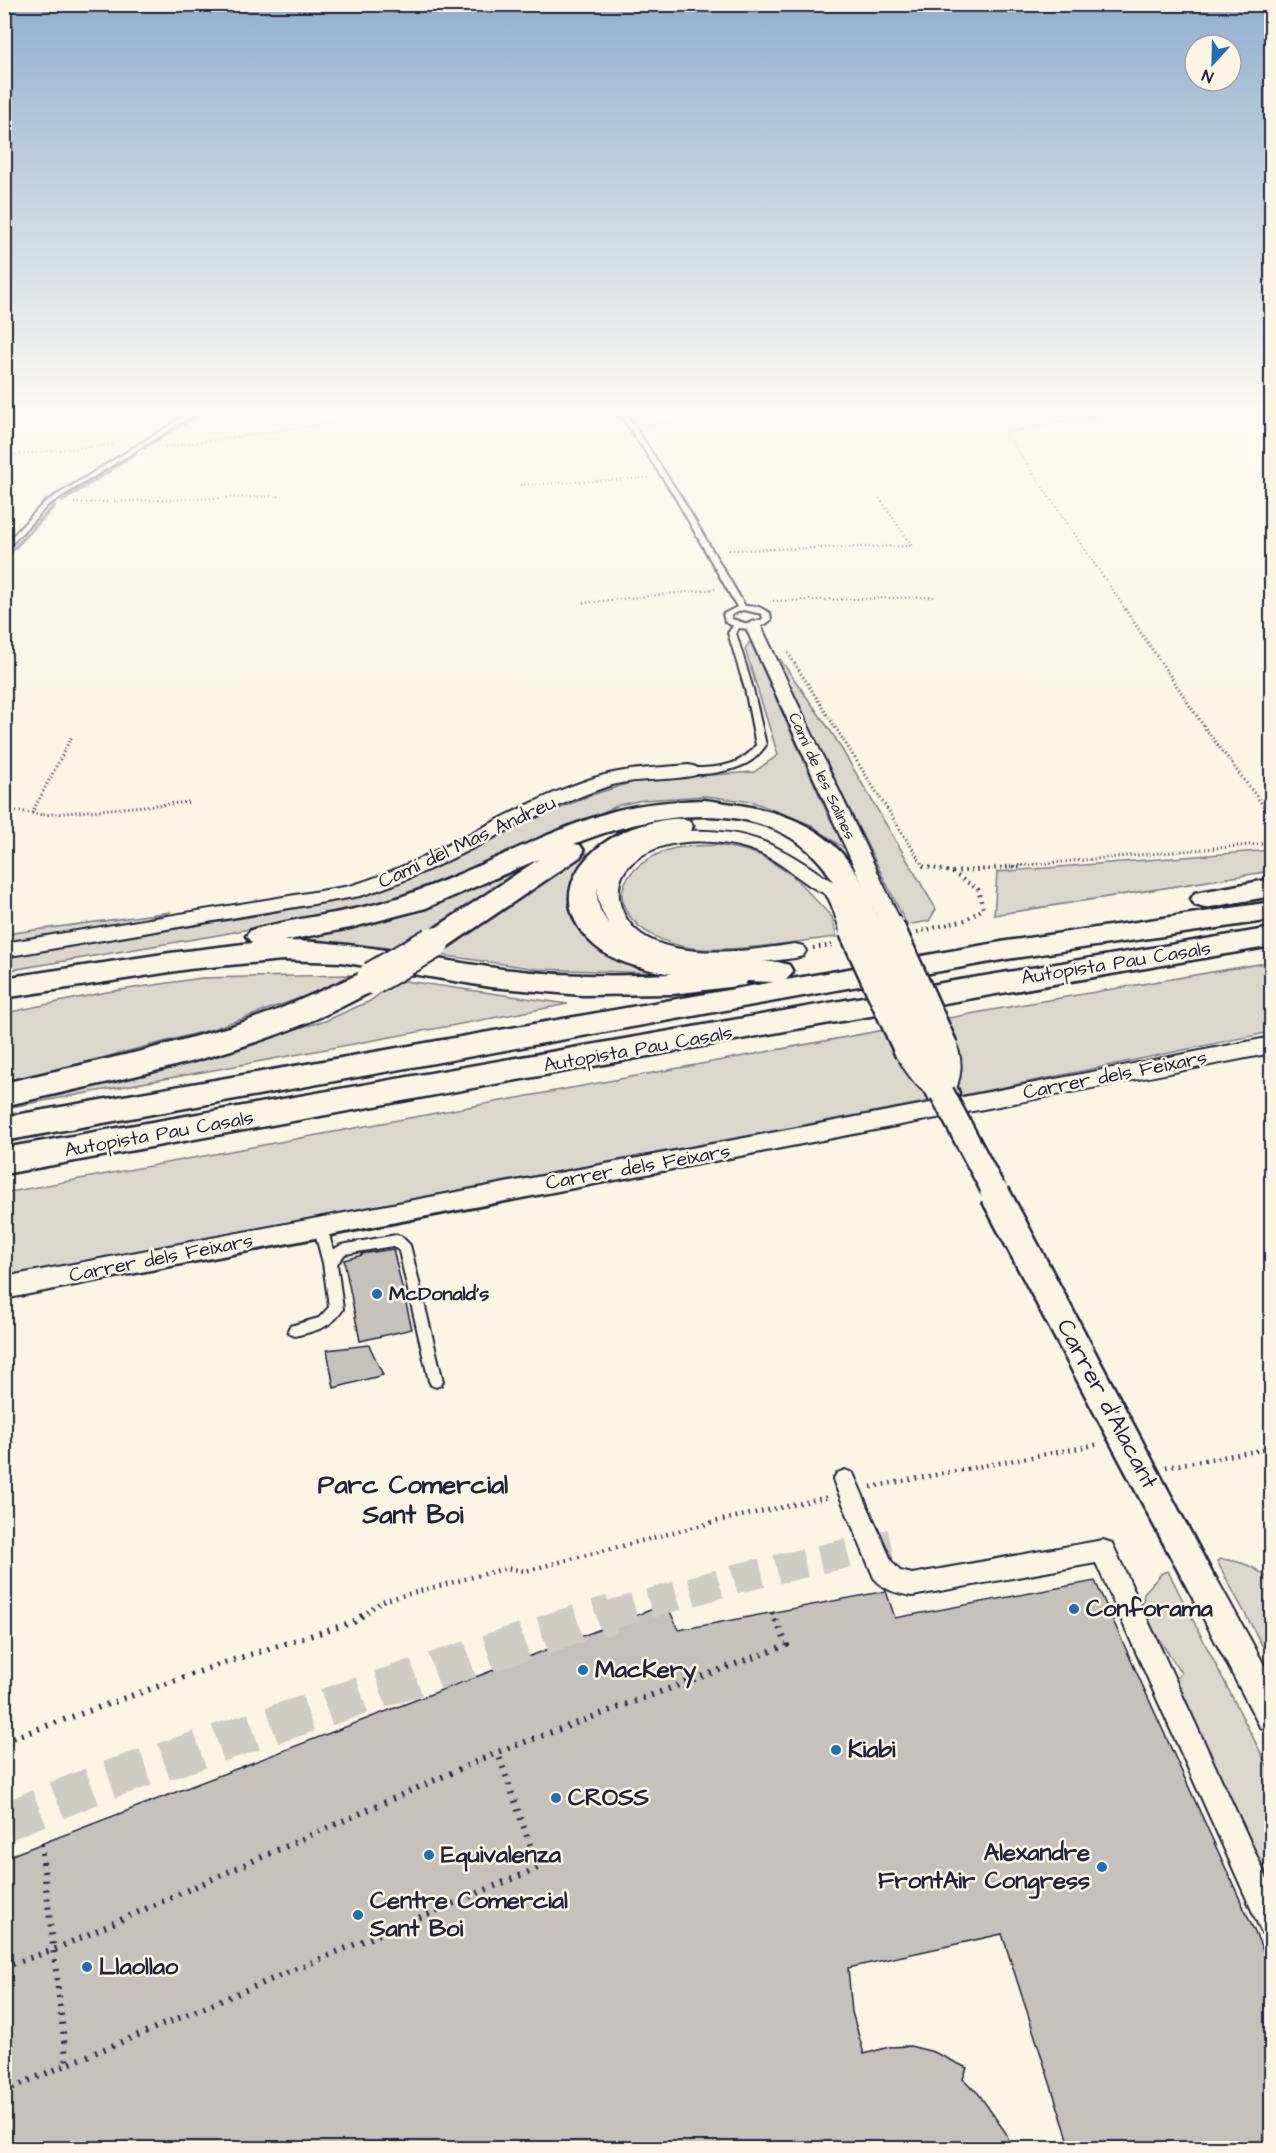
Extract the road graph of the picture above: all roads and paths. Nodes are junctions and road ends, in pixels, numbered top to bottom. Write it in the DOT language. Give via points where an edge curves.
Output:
graph roads {
  1 [pos="41,509"];
  2 [pos="685,509"];
  3 [pos="888,509"];
  4 [pos="1060,509"];
  5 [pos="4,549"];
  6 [pos="709,550"];
  7 [pos="730,587"];
  8 [pos="935,597"];
  9 [pos="583,603"];
  10 [pos="740,605"];
  11 [pos="749,629"];
  12 [pos="72,736"];
  13 [pos="689,771"];
  14 [pos="191,802"];
  15 [pos="4,812"];
  16 [pos="646,812"];
  17 [pos="32,813"];
  18 [pos="1272,817"];
  19 [pos="1272,843"];
  20 [pos="1272,887"];
  21 [pos="835,891"];
  22 [pos="1272,911"];
  23 [pos="870,929"];
  24 [pos="1272,937"];
  25 [pos="4,950"];
  26 [pos="433,955"];
  27 [pos="787,961"];
  28 [pos="4,980"];
  29 [pos="4,988"];
  30 [pos="4,1004"];
  31 [pos="1272,1046"];
  32 [pos="942,1093"];
  33 [pos="4,1095"];
  34 [pos="260,1116"];
  35 [pos="4,1129"];
  36 [pos="4,1161"];
  37 [pos="4,1175"];
  38 [pos="320,1226"];
  39 [pos="330,1263"];
  40 [pos="4,1288"];
  41 [pos="295,1330"];
  42 [pos="436,1381"];
  43 [pos="1102,1443"];
  44 [pos="1272,1448"];
  45 [pos="1160,1456"];
  46 [pos="848,1486"];
  47 [pos="772,1612"];
  48 [pos="1272,1715"];
  49 [pos="4,1740"];
  50 [pos="498,1752"];
  51 [pos="41,1844"];
  52 [pos="1272,1923"];
  53 [pos="54,1950"];
  54 [pos="4,1967"];
  55 [pos="67,2065"];
  56 [pos="4,2091"];
  1 -- 5 [label="lane"];
  2 -- 6 [label="lane"];
  3 -- 6 [label="path" via="912,546"];
  4 -- 18 [label="path" via="1205,728"];
  6 -- 7 [label="lane"];
  7 -- 9 [label="path"];
  7 -- 10 [label="lane"];
  8 -- 10 [label="path"];
  10 -- 11 [label="lane" via="726,617"];
  10 -- 11 [label="lane" via="768,616 764,623"];
  11 -- 13 [label="lane, Camí del Mas Andreu" via="732,633 761,746 747,761"];
  11 -- 19 [label="path" via="781,642 924,867 951,872"];
  11 -- 23 [label="street, Camí de les Salines"];
  12 -- 17 [label="path"];
  13 -- 25 [label="street, Camí del Mas Andreu" via="631,775 601,782 392,880 353,892"];
  14 -- 17 [label="path"];
  15 -- 17 [label="path"];
  16 -- 23 [label="highway" via="685,808 740,812 768,817 803,833 835,862"];
  16 -- 26 [label="highway" via="588,838"];
  16 -- 28 [label="highway" via="568,834 487,874 400,908"];
  20 -- 27 [label="highway"];
  21 -- 23 [label="street"];
  21 -- 27 [label="highway" via="801,852 769,835 719,825 650,831 610,850 589,873 582,895 592,926 620,948 662,964 695,970"];
  22 -- 35 [label="highway, Autopista Pau Casals" via="1007,950"];
  23 -- 32 [label="highway, bridge"];
  24 -- 34 [label="highway, Autopista Pau Casals" via="1027,977"];
  26 -- 27 [label="highway" via="500,978 592,987 671,986"];
  26 -- 29 [label="highway" via="272,950"];
  26 -- 30 [label="highway" via="230,966"];
  26 -- 33 [label="highway, bridge" via="242,1034"];
  31 -- 38 [label="street, Carrer dels Feixars"];
  32 -- 48 [label="street, Carrer d'Alacant, bridge"];
  34 -- 36 [label="highway, Autopista Pau Casals"];
  34 -- 37 [label="highway" via="115,1153"];
  38 -- 39 [label="lane"];
  38 -- 40 [label="street, Carrer dels Feixars"];
  39 -- 41 [label="lane" via="336,1309 323,1323"];
  39 -- 42 [label="lane" via="341,1250 396,1240 405,1248"];
  43 -- 46 [label="path"];
  44 -- 45 [label="path" via="1166,1467"];
  46 -- 49 [label="path" via="529,1570 507,1568 382,1601 354,1622"];
  46 -- 52 [label="street" via="883,1570 893,1581 912,1585 1103,1551"];
  47 -- 50 [label="path" via="787,1646"];
  50 -- 53 [label="path"];
  50 -- 55 [label="path" via="538,1869"];
  51 -- 53 [label="path"];
  53 -- 54 [label="path"];
  53 -- 55 [label="path"];
  55 -- 56 [label="path"];
}
